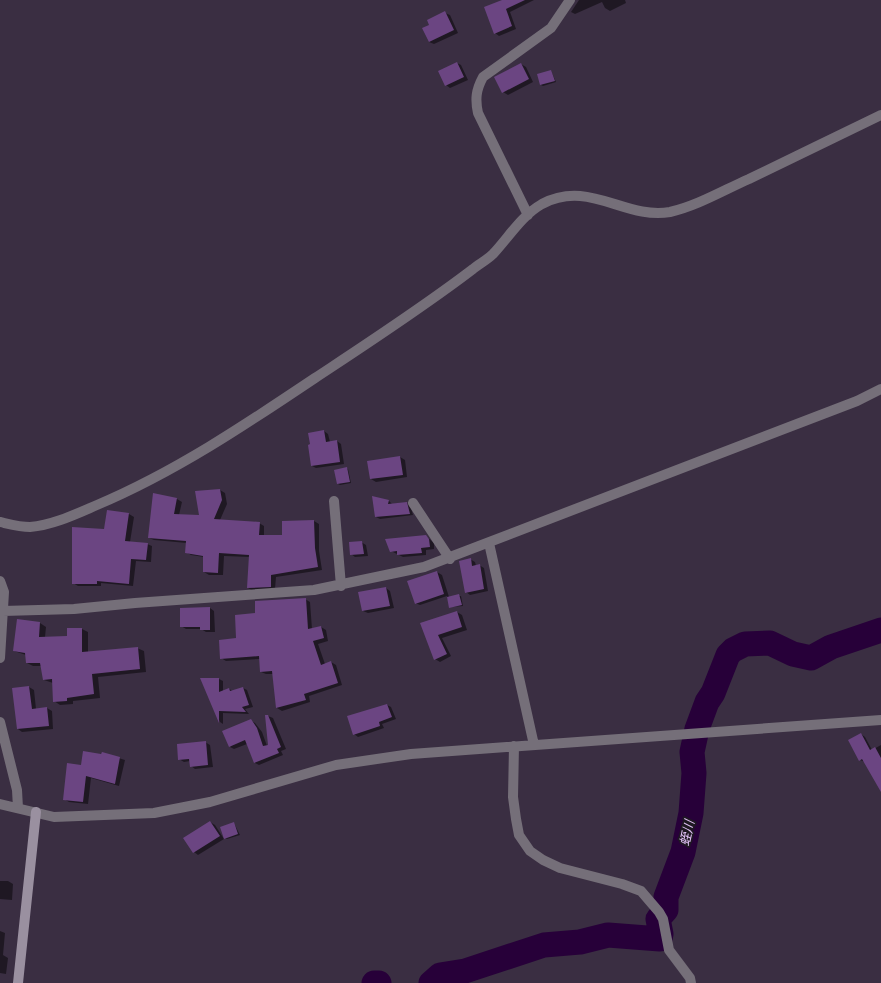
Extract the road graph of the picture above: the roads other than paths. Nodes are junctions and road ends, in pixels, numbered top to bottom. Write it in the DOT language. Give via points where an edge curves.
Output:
graph roads {
  1 [pos="570,0"];
  2 [pos="881,115"];
  3 [pos="528,214"];
  4 [pos="881,389"];
  5 [pos="334,501"];
  6 [pos="413,503"];
  7 [pos="0,522"];
  8 [pos="489,543"];
  9 [pos="450,558"];
  10 [pos="0,581"];
  11 [pos="341,586"];
  12 [pos="3,611"];
  13 [pos="0,658"];
  14 [pos="881,720"];
  15 [pos="0,722"];
  16 [pos="534,744"];
  17 [pos="514,746"];
  18 [pos="0,804"];
  19 [pos="18,808"];
  20 [pos="36,812"];
  21 [pos="18,983"];
  22 [pos="691,983"];
  1 -- 3 [label="street" via="551,28 483,77 477,88 475,102 478,113"];
  2 -- 3 [label="street" via="722,192 673,211 653,214 634,211 606,200 579,196 551,200"];
  3 -- 7 [label="street" via="512,229 493,254 455,283 249,422 188,460 136,489 62,518 28,527"];
  4 -- 8 [label="street" via="858,401"];
  5 -- 11 [label="street"];
  6 -- 9 [label="street"];
  8 -- 9 [label="street"];
  8 -- 16 [label="street"];
  9 -- 11 [label="street" via="424,567"];
  10 -- 12 [label="street" via="4,592"];
  11 -- 12 [label="street" via="74,609"];
  12 -- 13 [label="street"];
  14 -- 16 [label="street"];
  15 -- 19 [label="street" via="17,790"];
  16 -- 17 [label="street"];
  17 -- 20 [label="street" via="411,754 336,764 210,802 154,813 54,816"];
  17 -- 22 [label="street" via="513,797 516,819 519,835 530,851 560,868 641,891 661,916 669,950"];
  18 -- 19 [label="street"];
  19 -- 20 [label="street"];
  20 -- 21 [label="street"];
}
